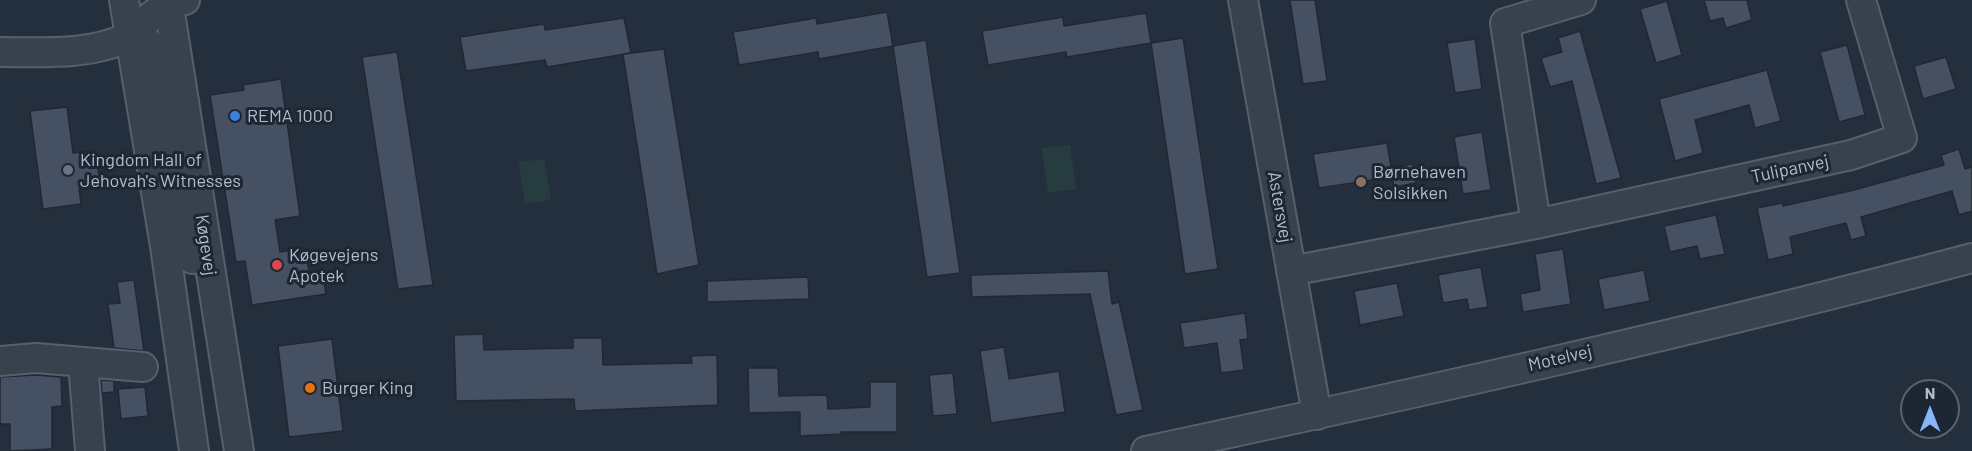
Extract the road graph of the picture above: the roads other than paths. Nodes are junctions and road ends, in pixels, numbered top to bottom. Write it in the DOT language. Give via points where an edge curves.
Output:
graph roads {
  1 [pos="124,0"];
  2 [pos="1243,0"];
  3 [pos="1581,0"];
  4 [pos="1860,0"];
  5 [pos="169,1"];
  6 [pos="130,36"];
  7 [pos="0,52"];
  8 [pos="1536,224"];
  9 [pos="1972,258"];
  10 [pos="1291,271"];
  11 [pos="173,295"];
  12 [pos="219,334"];
  13 [pos="0,361"];
  14 [pos="83,362"];
  15 [pos="143,367"];
  16 [pos="1317,415"];
  17 [pos="90,451"];
  18 [pos="194,451"];
  19 [pos="214,451"];
  20 [pos="239,451"];
  21 [pos="1146,451"];
  1 -- 6 [label="street"];
  2 -- 10 [label="street, Astersvej"];
  3 -- 8 [label="street" via="1505,23"];
  4 -- 8 [label="street, Tulipanvej" via="1902,138 1851,156"];
  5 -- 6 [label="street, Køgevej"];
  5 -- 12 [label="street, Køgevej"];
  6 -- 7 [label="street, Køgevej" via="95,47"];
  6 -- 11 [label="street"];
  6 -- 12 [label="street" via="145,40 155,51 181,212 192,258"];
  8 -- 10 [label="street, Tulipanvej"];
  9 -- 16 [label="street, Motelvej"];
  10 -- 16 [label="street, Astersvej"];
  11 -- 18 [label="street"];
  11 -- 19 [label="street" via="199,370"];
  12 -- 20 [label="street, Køgevej"];
  13 -- 14 [label="street" via="36,358"];
  14 -- 15 [label="street"];
  14 -- 17 [label="street"];
  16 -- 21 [label="street, Motelvej"];
}
